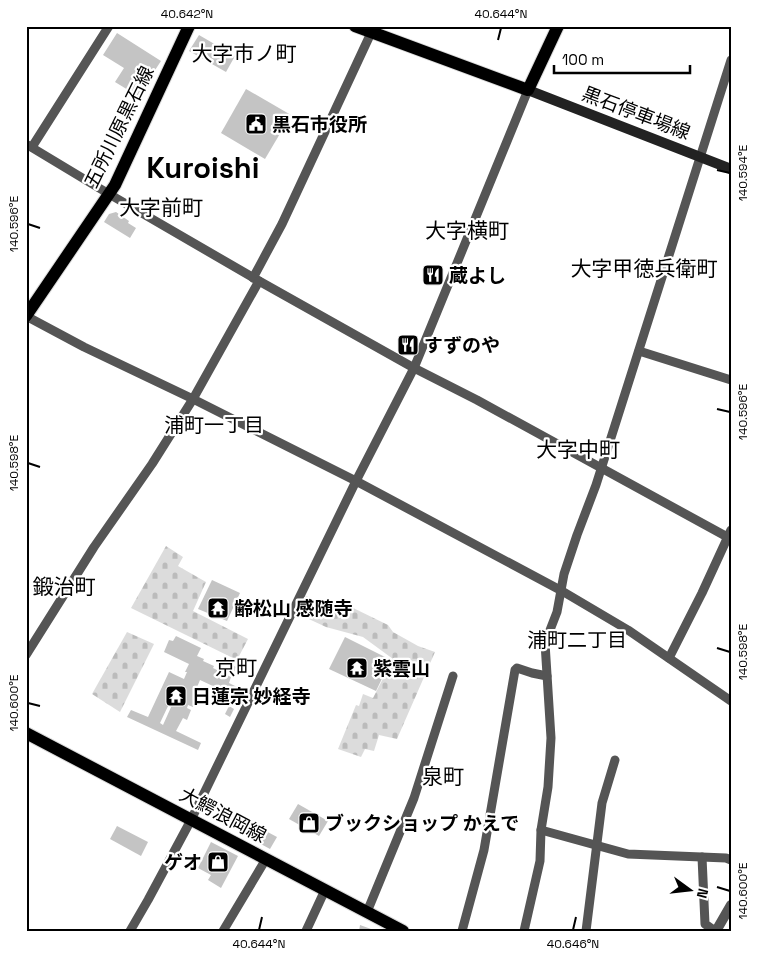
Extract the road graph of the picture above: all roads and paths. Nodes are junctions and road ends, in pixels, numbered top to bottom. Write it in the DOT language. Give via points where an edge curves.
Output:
graph roads {
  1 [pos="109,26"];
  2 [pos="189,26"];
  3 [pos="355,26"];
  4 [pos="558,26"];
  5 [pos="371,33"];
  6 [pos="730,63"];
  7 [pos="528,90"];
  8 [pos="29,145"];
  9 [pos="700,157"];
  10 [pos="731,168"];
  11 [pos="109,194"];
  12 [pos="256,280"];
  13 [pos="26,316"];
  14 [pos="639,351"];
  15 [pos="414,368"];
  16 [pos="731,380"];
  17 [pos="193,399"];
  18 [pos="600,468"];
  19 [pos="356,481"];
  20 [pos="729,535"];
  21 [pos="562,591"];
  22 [pos="26,654"];
  23 [pos="669,658"];
  24 [pos="452,676"];
  25 [pos="547,676"];
  26 [pos="731,701"];
  27 [pos="26,733"];
  28 [pos="615,760"];
  29 [pos="191,820"];
  30 [pos="541,830"];
  31 [pos="597,846"];
  32 [pos="702,857"];
  33 [pos="266,859"];
  34 [pos="731,860"];
  35 [pos="325,890"];
  36 [pos="731,905"];
  37 [pos="367,912"];
  38 [pos="130,931"];
  39 [pos="223,931"];
  40 [pos="306,931"];
  41 [pos="403,931"];
  42 [pos="462,931"];
  43 [pos="524,931"];
  44 [pos="586,931"];
  45 [pos="716,931"];
  1 -- 8 [label="street"];
  2 -- 11 [label="main road, 五所川原黒石線"];
  3 -- 5 [label="main road"];
  4 -- 7 [label="main road"];
  5 -- 7 [label="main road"];
  5 -- 12 [label="street"];
  6 -- 9 [label="street"];
  7 -- 9 [label="main road, 黒石停車場線"];
  7 -- 15 [label="street"];
  8 -- 11 [label="street"];
  9 -- 10 [label="main road, 黒石停車場線"];
  9 -- 14 [label="street"];
  11 -- 12 [label="street"];
  11 -- 13 [label="main road, 五所川原黒石線"];
  12 -- 15 [label="street"];
  12 -- 17 [label="street"];
  13 -- 17 [label="street"];
  14 -- 16 [label="street"];
  14 -- 18 [label="street"];
  15 -- 18 [label="street"];
  15 -- 19 [label="street"];
  17 -- 19 [label="street"];
  17 -- 22 [label="street"];
  18 -- 20 [label="street"];
  18 -- 21 [label="street" via="564,574"];
  19 -- 21 [label="street"];
  19 -- 29 [label="street"];
  20 -- 23 [label="street"];
  21 -- 23 [label="street"];
  21 -- 25 [label="street" via="545,643"];
  23 -- 26 [label="street"];
  24 -- 37 [label="street" via="414,798"];
  25 -- 30 [label="street" via="550,748"];
  25 -- 42 [label="street" via="518,668 515,670 484,850"];
  27 -- 29 [label="main road, 大鰐浪岡線"];
  28 -- 31 [label="street" via="602,802"];
  29 -- 33 [label="main road, 大鰐浪岡線"];
  29 -- 38 [label="street"];
  30 -- 31 [label="street"];
  30 -- 43 [label="street" via="540,861"];
  31 -- 32 [label="street" via="628,854"];
  31 -- 44 [label="street"];
  32 -- 34 [label="street"];
  32 -- 45 [label="street" via="705,924"];
  33 -- 35 [label="main road, 大鰐浪岡線"];
  33 -- 39 [label="street"];
  35 -- 37 [label="main road, 大鰐浪岡線"];
  35 -- 40 [label="street"];
  36 -- 45 [label="street"];
  37 -- 41 [label="main road, 大鰐浪岡線"];
}
